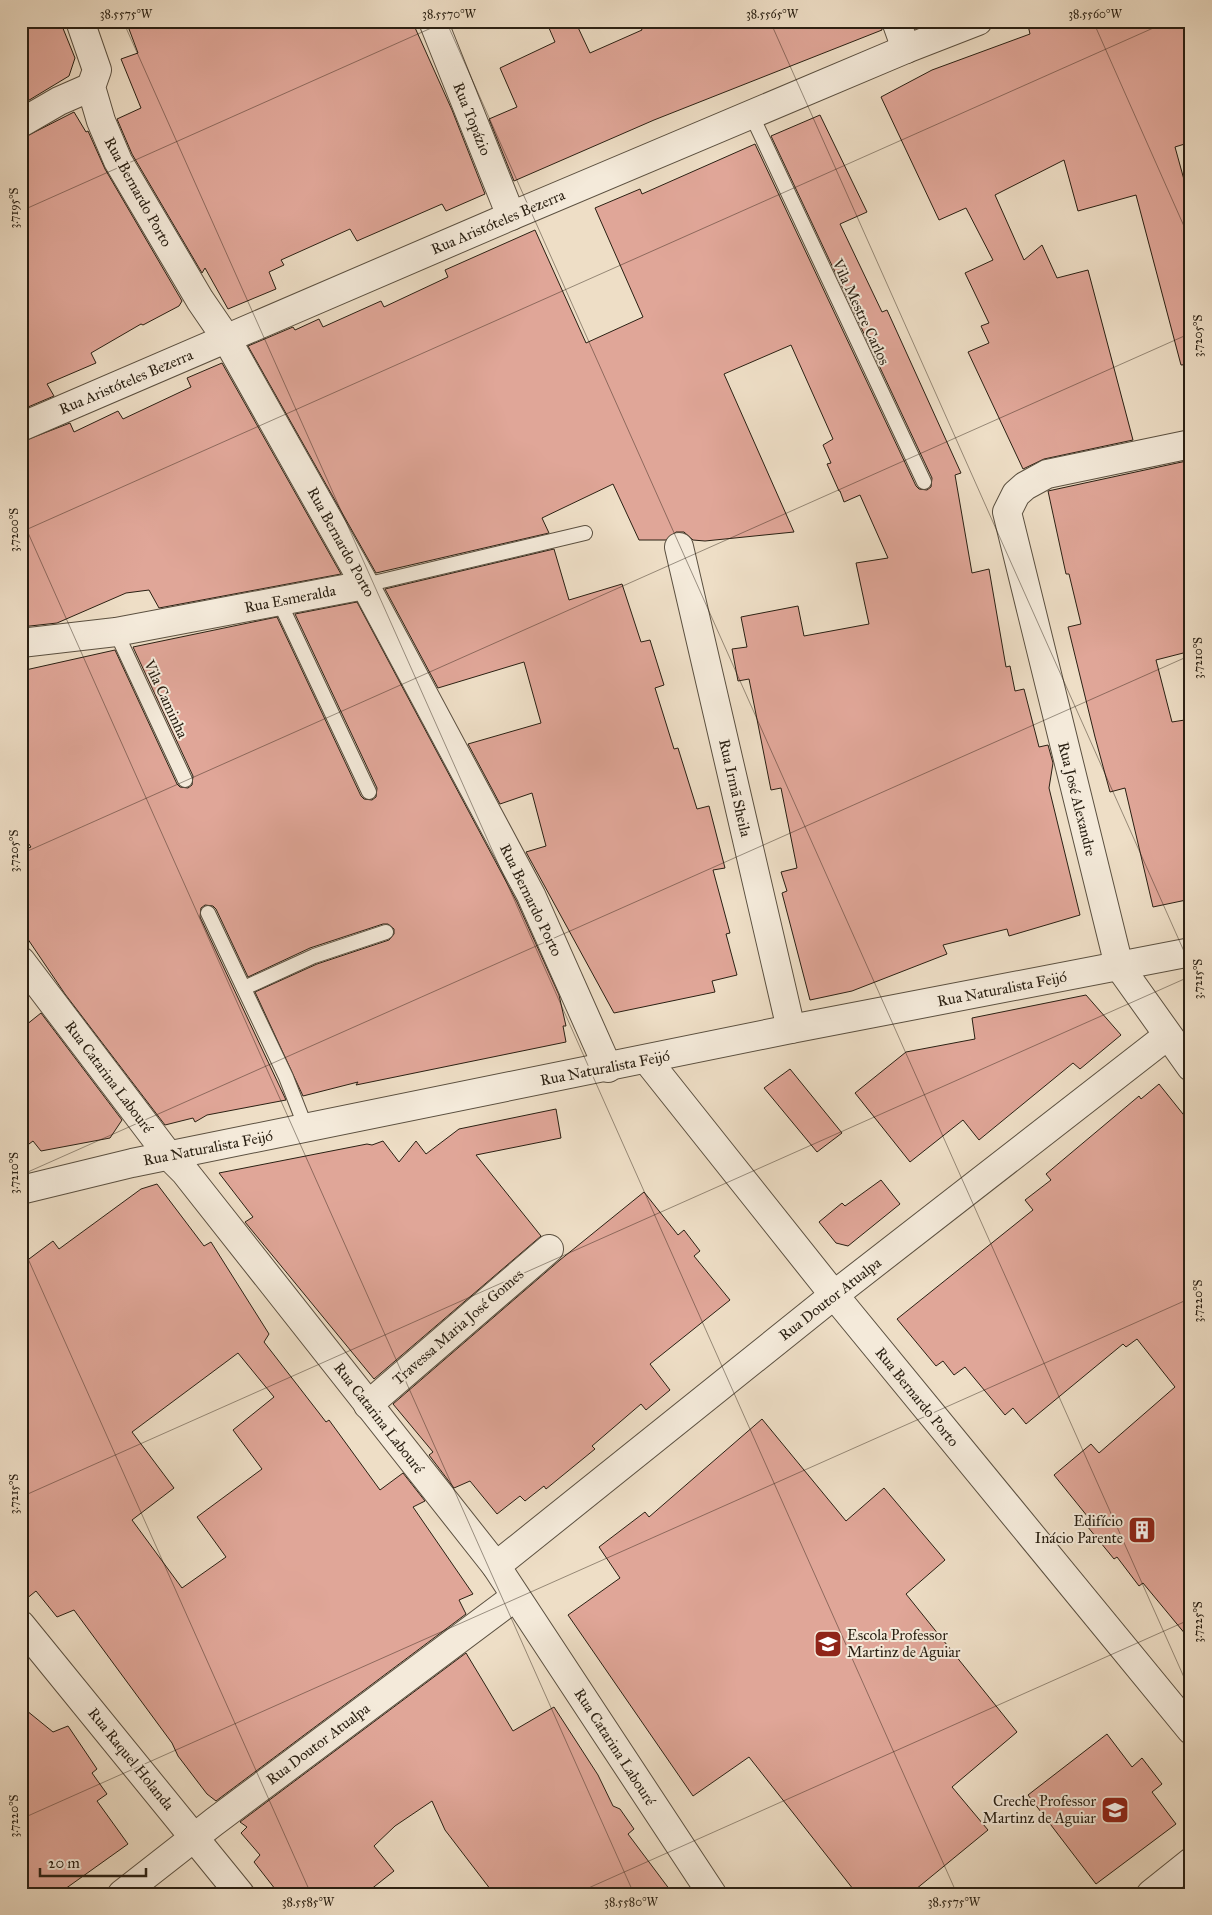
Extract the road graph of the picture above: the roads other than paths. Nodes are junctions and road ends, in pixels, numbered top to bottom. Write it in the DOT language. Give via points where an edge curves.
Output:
graph roads {
  1 [pos="80,21"];
  2 [pos="433,21"];
  3 [pos="896,21"];
  4 [pos="978,21"];
  5 [pos="906,49"];
  6 [pos="91,87"];
  7 [pos="752,116"];
  8 [pos="21,123"];
  9 [pos="511,216"];
  10 [pos="226,338"];
  11 [pos="21,427"];
  12 [pos="1191,444"];
  13 [pos="924,482"];
  14 [pos="585,533"];
  15 [pos="679,547"];
  16 [pos="365,585"];
  17 [pos="279,602"];
  18 [pos="116,632"];
  19 [pos="21,642"];
  20 [pos="185,780"];
  21 [pos="369,792"];
  22 [pos="208,913"];
  23 [pos="386,932"];
  24 [pos="1191,952"];
  25 [pos="21,961"];
  26 [pos="1119,966"];
  27 [pos="244,988"];
  28 [pos="791,1029"];
  29 [pos="1167,1036"];
  30 [pos="647,1060"];
  31 [pos="1191,1067"];
  32 [pos="608,1068"];
  33 [pos="306,1128"];
  34 [pos="169,1156"];
  35 [pos="21,1190"];
  36 [pos="549,1249"];
  37 [pos="834,1296"];
  38 [pos="368,1405"];
  39 [pos="496,1566"];
  40 [pos="515,1597"];
  41 [pos="21,1625"];
  42 [pos="1191,1730"];
  43 [pos="194,1837"];
  44 [pos="1191,1862"];
  45 [pos="122,1894"];
  46 [pos="240,1894"];
  47 [pos="712,1894"];
  48 [pos="1151,1894"];
  1 -- 6 [label="street, Rua Bernardo Porto" via="97,70"];
  2 -- 9 [label="street, Rua Topázio"];
  3 -- 5 [label="street"];
  4 -- 5 [label="street, Rua Aristóteles Bezerra"];
  5 -- 7 [label="street, Rua Aristóteles Bezerra"];
  6 -- 8 [label="street"];
  6 -- 10 [label="street, Rua Bernardo Porto" via="118,161"];
  7 -- 9 [label="street, Rua Aristóteles Bezerra"];
  7 -- 13 [label="lane, Vila Mestre Carlos"];
  9 -- 10 [label="street, Rua Aristóteles Bezerra"];
  10 -- 11 [label="street, Rua Aristóteles Bezerra"];
  10 -- 16 [label="street, Rua Bernardo Porto"];
  12 -- 26 [label="street, Rua José Alexandre" via="1047,474 1016,494 1007,512"];
  14 -- 16 [label="lane, Rua Esmeralda"];
  15 -- 28 [label="street, Rua Irmã Sheila"];
  16 -- 17 [label="street, Rua Esmeralda"];
  16 -- 32 [label="street, Rua Bernardo Porto" via="531,895"];
  17 -- 18 [label="street, Rua Esmeralda"];
  17 -- 21 [label="lane"];
  18 -- 19 [label="street, Rua Esmeralda"];
  18 -- 20 [label="lane, Vila Caminha"];
  22 -- 27 [label="lane"];
  23 -- 27 [label="lane" via="314,956"];
  24 -- 26 [label="street, Rua Naturalista Feijó"];
  25 -- 34 [label="street, Rua Catarina Labouré"];
  26 -- 28 [label="street, Rua Naturalista Feijó"];
  26 -- 29 [label="street, Rua José Alexandre"];
  27 -- 33 [label="lane"];
  28 -- 30 [label="street, Rua Naturalista Feijó"];
  29 -- 31 [label="street, Rua José Alexandre"];
  29 -- 37 [label="street, Rua Doutor Atualpa"];
  30 -- 32 [label="street, Rua Naturalista Feijó"];
  30 -- 37 [label="street, Rua Bernardo Porto"];
  32 -- 33 [label="street, Rua Naturalista Feijó"];
  33 -- 34 [label="street, Rua Naturalista Feijó"];
  34 -- 35 [label="street, Rua Naturalista Feijó"];
  34 -- 38 [label="street, Rua Catarina Labouré" via="185,1172"];
  36 -- 38 [label="street, Travessa Maria José Gomes"];
  37 -- 39 [label="street, Rua Doutor Atualpa"];
  37 -- 42 [label="street, Rua Bernardo Porto"];
  38 -- 39 [label="street, Rua Catarina Labouré"];
  39 -- 40 [label="street, Rua Catarina Labouré"];
  40 -- 43 [label="street, Rua Doutor Atualpa"];
  40 -- 47 [label="street, Rua Catarina Labouré"];
  41 -- 43 [label="street, Rua Raquel Holanda"];
  43 -- 45 [label="street, Rua Doutor Atualpa"];
  43 -- 46 [label="street, Rua Raquel Holanda"];
  44 -- 48 [label="street"];
}
